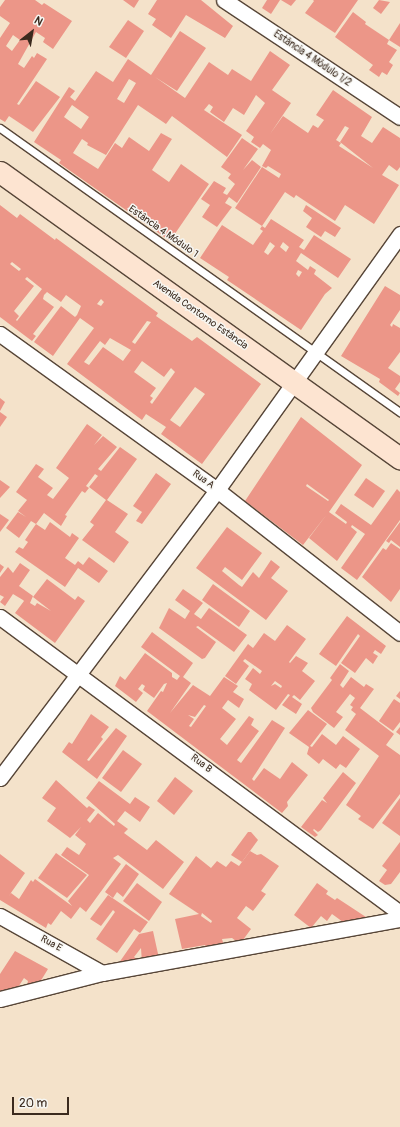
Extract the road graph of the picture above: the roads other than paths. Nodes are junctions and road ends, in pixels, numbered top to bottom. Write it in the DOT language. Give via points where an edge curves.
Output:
graph roads {
  1 [pos="224,0"];
  2 [pos="400,117"];
  3 [pos="0,128"];
  4 [pos="0,172"];
  5 [pos="400,234"];
  6 [pos="0,334"];
  7 [pos="316,351"];
  8 [pos="295,382"];
  9 [pos="400,412"];
  10 [pos="400,458"];
  11 [pos="217,490"];
  12 [pos="0,617"];
  13 [pos="400,632"];
  14 [pos="80,674"];
  15 [pos="0,778"];
  16 [pos="398,910"];
  17 [pos="0,916"];
  18 [pos="102,973"];
  19 [pos="0,999"];
  1 -- 2 [label="street, Estância 4 Módulo 1/2"];
  3 -- 7 [label="lane, Estância 4 Módulo 1"];
  4 -- 8 [label="street, Avenida Contorno Estância"];
  5 -- 7 [label="street"];
  6 -- 11 [label="street, Rua A"];
  7 -- 8 [label="street"];
  7 -- 9 [label="lane, Estância 4 Módulo 1"];
  8 -- 10 [label="street, Avenida Contorno Estância"];
  8 -- 11 [label="street"];
  11 -- 13 [label="street, Rua A"];
  11 -- 14 [label="street"];
  12 -- 14 [label="street, Rua B"];
  14 -- 15 [label="street"];
  14 -- 16 [label="street, Rua B"];
  16 -- 18 [label="street"];
  17 -- 18 [label="street, Rua E"];
  18 -- 19 [label="street"];
}
